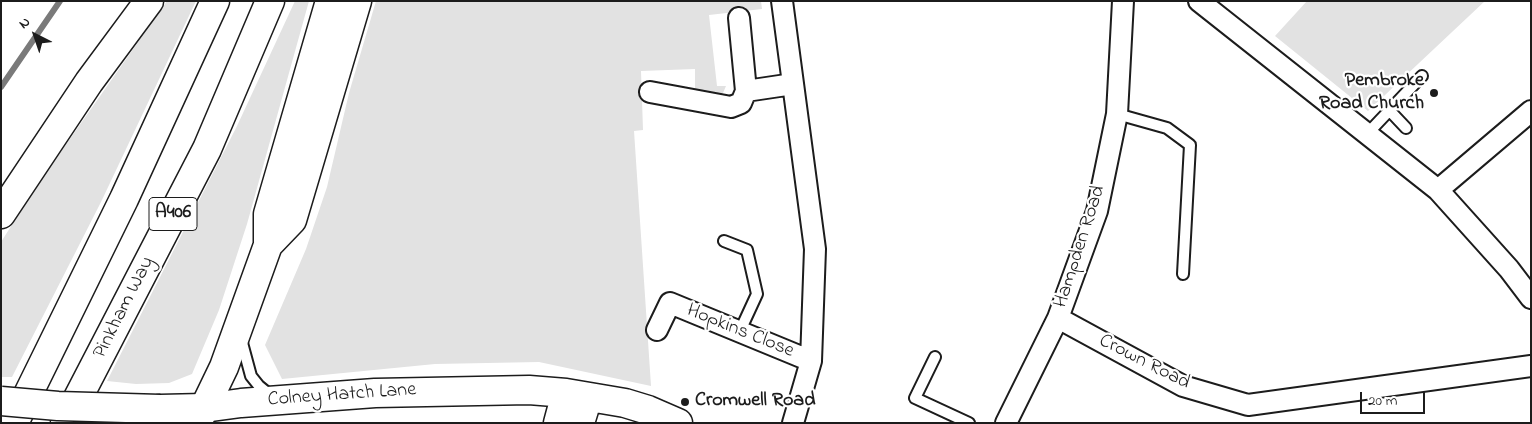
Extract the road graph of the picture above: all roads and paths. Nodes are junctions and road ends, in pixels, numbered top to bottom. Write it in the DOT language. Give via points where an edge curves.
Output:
graph roads {
  1 [pos="132,1"];
  2 [pos="149,1"];
  3 [pos="215,1"];
  4 [pos="270,1"];
  5 [pos="330,1"];
  6 [pos="357,1"];
  7 [pos="782,1"];
  8 [pos="1123,1"];
  9 [pos="1199,1"];
  10 [pos="739,18"];
  11 [pos="1422,76"];
  12 [pos="89,82"];
  13 [pos="793,84"];
  14 [pos="746,91"];
  15 [pos="650,92"];
  16 [pos="1388,110"];
  17 [pos="1531,111"];
  18 [pos="1117,114"];
  19 [pos="1406,128"];
  20 [pos="1368,133"];
  21 [pos="1438,190"];
  22 [pos="1,214"];
  23 [pos="724,241"];
  24 [pos="268,246"];
  25 [pos="1183,274"];
  26 [pos="1531,298"];
  27 [pos="1058,318"];
  28 [pos="239,328"];
  29 [pos="657,330"];
  30 [pos="740,333"];
  31 [pos="935,357"];
  32 [pos="811,361"];
  33 [pos="1531,366"];
  34 [pos="577,395"];
  35 [pos="1,401"];
  36 [pos="277,401"];
  37 [pos="201,415"];
  38 [pos="14,423"];
  39 [pos="65,423"];
  40 [pos="558,423"];
  41 [pos="580,423"];
  42 [pos="678,423"];
  43 [pos="793,423"];
  44 [pos="969,423"];
  45 [pos="1006,423"];
  1 -- 12 [label="main road"];
  2 -- 12 [label="main road"];
  3 -- 38 [label="main road, A406" via="124,199"];
  4 -- 39 [label="main road, Pinkham Way / A406" via="207,149"];
  5 -- 24 [label="main road" via="268,214"];
  6 -- 24 [label="main road" via="292,220"];
  7 -- 13 [label="street"];
  8 -- 18 [label="street, Hampden Road"];
  9 -- 20 [label="street"];
  10 -- 14 [label="street"];
  11 -- 16 [label="lane"];
  12 -- 22 [label="main road"];
  13 -- 14 [label="street"];
  13 -- 32 [label="street" via="815,249"];
  14 -- 15 [label="street" via="741,103 731,107"];
  16 -- 19 [label="lane"];
  16 -- 20 [label="lane"];
  17 -- 21 [label="street"];
  18 -- 25 [label="lane" via="1167,128 1190,145"];
  18 -- 27 [label="street, Hampden Road" via="1097,211"];
  20 -- 21 [label="street"];
  21 -- 26 [label="street"];
  23 -- 30 [label="lane" via="747,250 756,294"];
  24 -- 28 [label="main road"];
  27 -- 33 [label="street, Crown Road" via="1183,386 1248,405"];
  27 -- 45 [label="street, Hampden Road"];
  28 -- 36 [label="lane" via="251,376"];
  28 -- 37 [label="main road"];
  29 -- 30 [label="street, Hopkins Close" via="670,303"];
  30 -- 32 [label="street, Hopkins Close"];
  31 -- 44 [label="lane" via="915,398"];
  32 -- 43 [label="street"];
  34 -- 36 [label="main road, Colney Hatch Lane" via="529,390 445,390 375,392"];
  34 -- 40 [label="main road"];
  34 -- 41 [label="main road"];
  34 -- 42 [label="main road, Colney Hatch Lane" via="625,403"];
  35 -- 37 [label="main road, Colney Hatch Lane, bridge" via="160,409"];
  36 -- 37 [label="main road, Colney Hatch Lane" via="241,403"];
}
